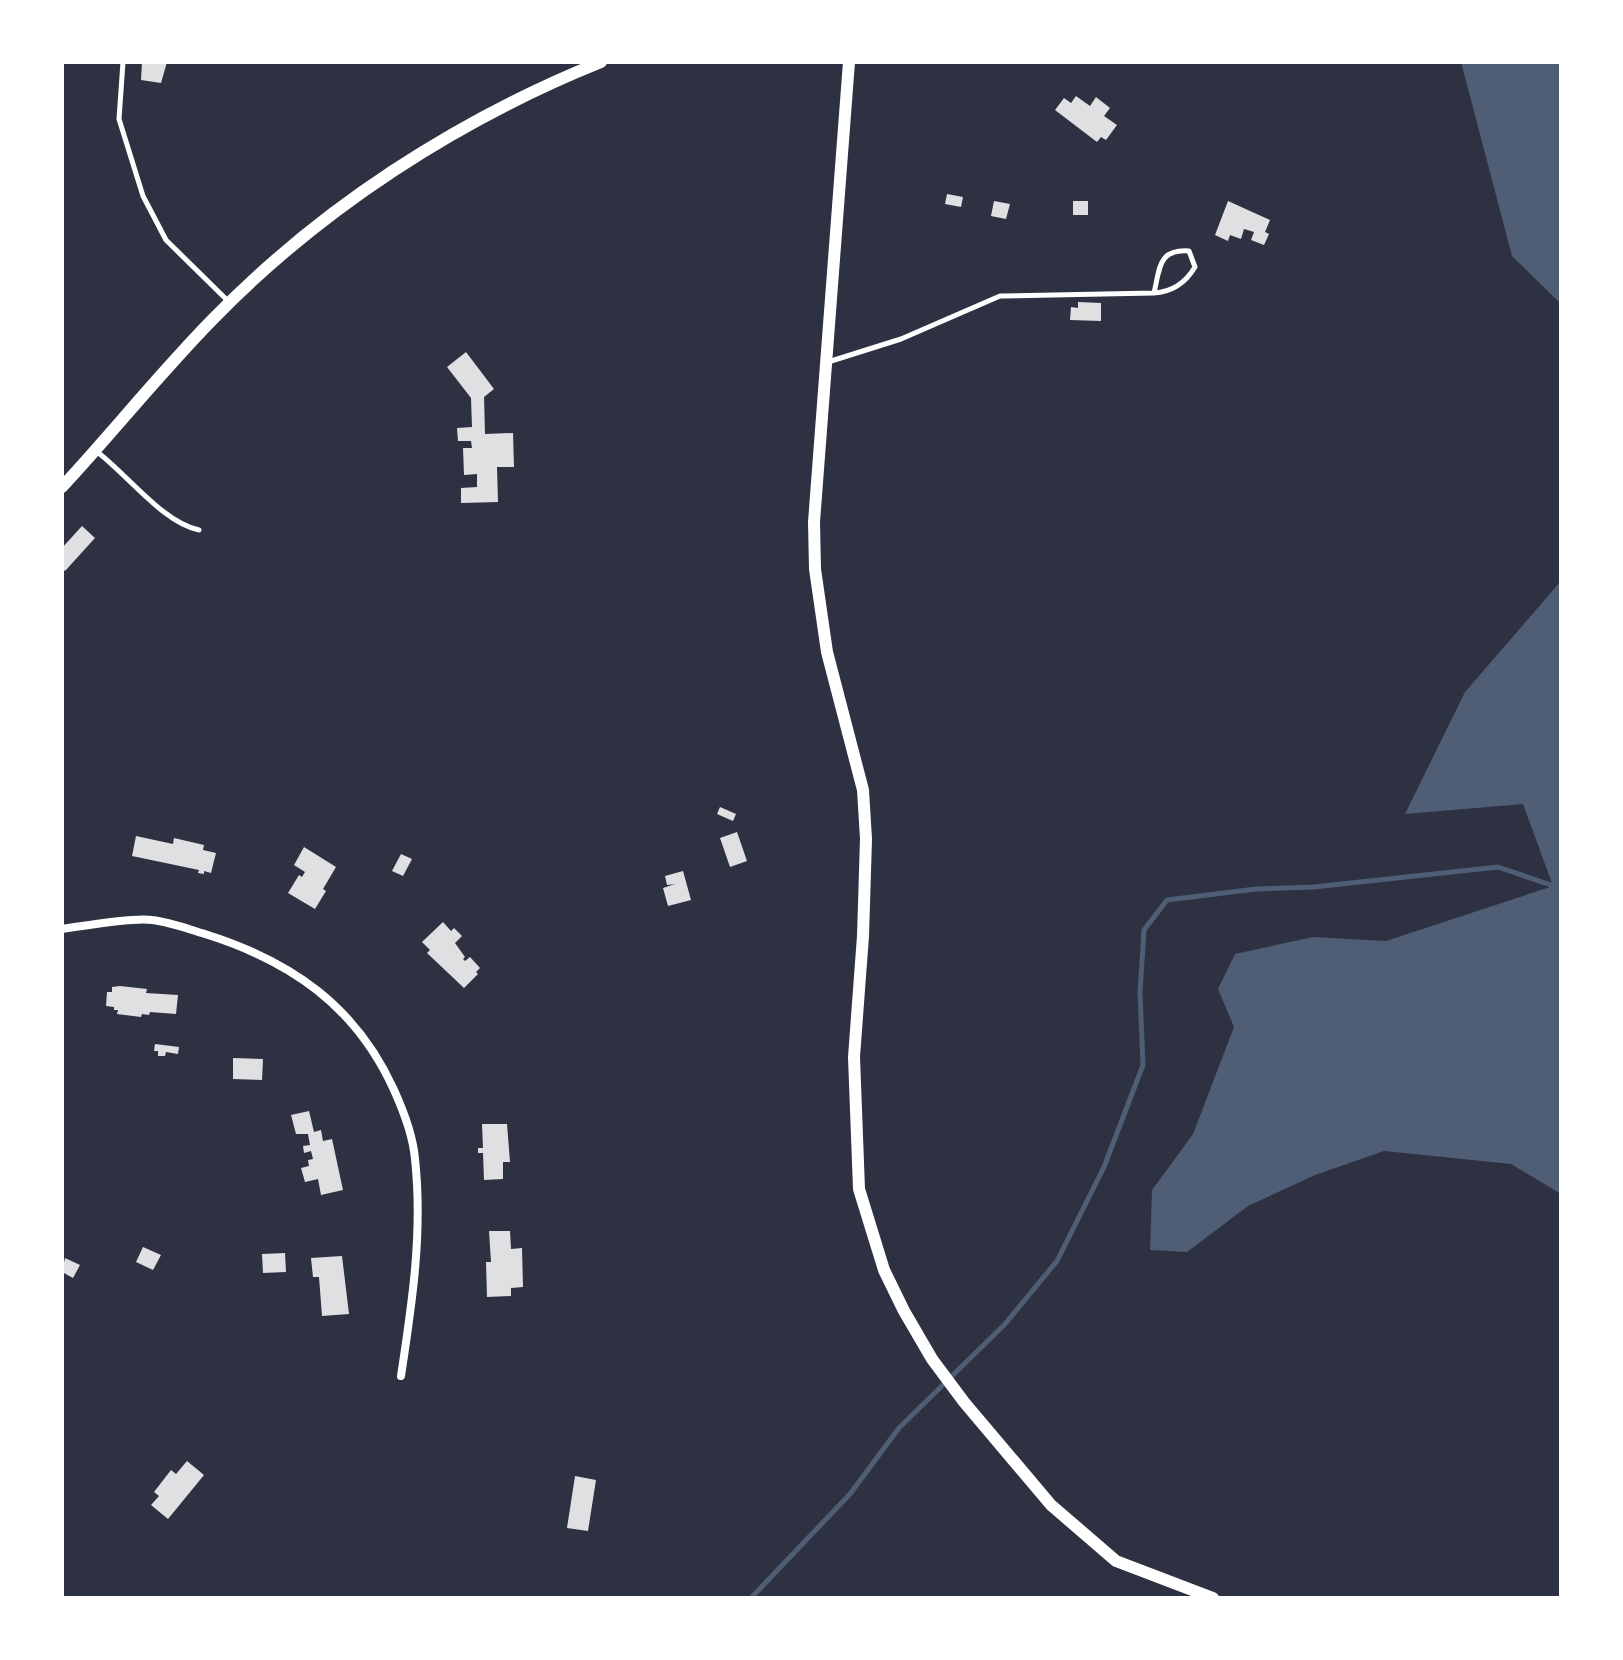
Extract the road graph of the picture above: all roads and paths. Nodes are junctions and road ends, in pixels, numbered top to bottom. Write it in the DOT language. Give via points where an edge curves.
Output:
graph roads {
  1 [pos="123,62"];
  2 [pos="601,62"];
  3 [pos="849,62"];
  4 [pos="1154,293"];
  5 [pos="230,303"];
  6 [pos="825,363"];
  7 [pos="95,451"];
  8 [pos="62,487"];
  9 [pos="199,530"];
  10 [pos="62,929"];
  11 [pos="401,1376"];
  12 [pos="1213,1598"];
  1 -- 5 [label="lane" via="119,119 143,196 166,240"];
  2 -- 5 [label="street" via="512,102 394,171 296,243"];
  3 -- 6 [label="street"];
  4 -- 4 [label="lane" via="1161,262 1168,254 1189,251 1195,267 1189,278"];
  4 -- 6 [label="lane" via="1000,296 901,339"];
  5 -- 7 [label="street"];
  6 -- 12 [label="street" via="815,569 827,652 863,790 863,936 854,1057 859,1189 884,1270 932,1359 1051,1505 1116,1561"];
  7 -- 8 [label="street"];
  7 -- 9 [label="lane" via="159,510"];
  10 -- 11 [label="street" via="150,919 240,945 313,986 371,1046 403,1111 415,1157 419,1223"];
}
